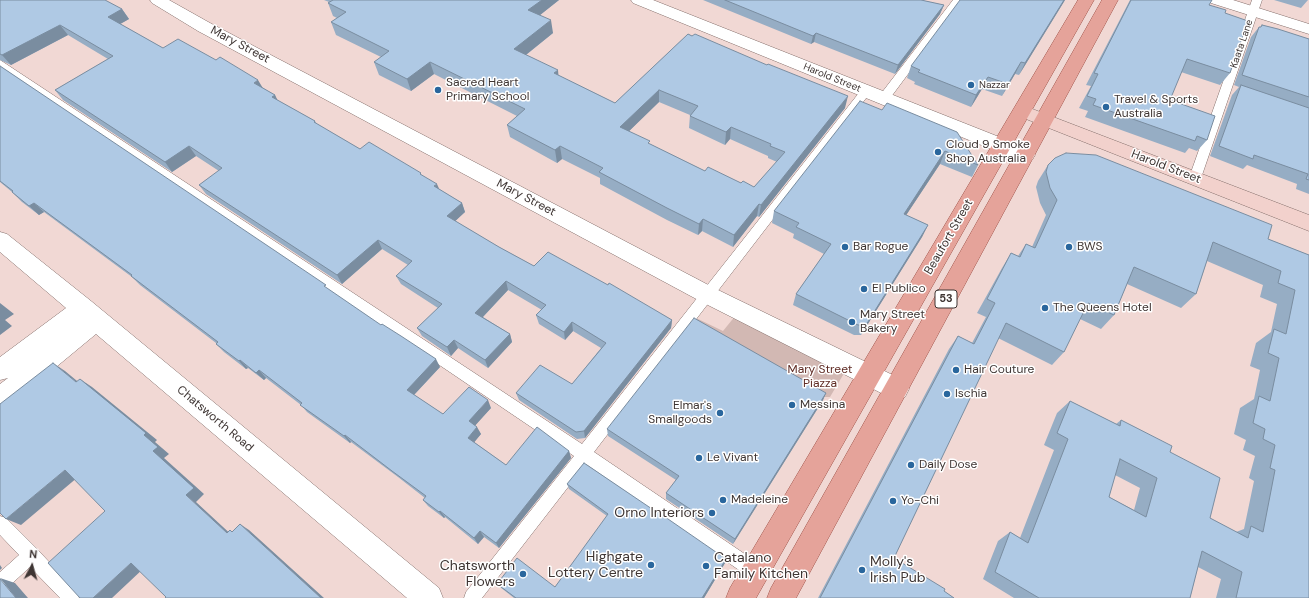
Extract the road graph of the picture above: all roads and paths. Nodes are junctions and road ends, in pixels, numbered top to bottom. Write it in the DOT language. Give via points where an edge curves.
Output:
graph roads {
  1 [pos="158,0"];
  2 [pos="640,0"];
  3 [pos="958,0"];
  4 [pos="1086,0"];
  5 [pos="1110,0"];
  6 [pos="1217,0"];
  7 [pos="1255,6"];
  8 [pos="1309,29"];
  9 [pos="0,63"];
  10 [pos="866,91"];
  11 [pos="884,98"];
  12 [pos="1022,111"];
  13 [pos="1045,120"];
  14 [pos="1002,146"];
  15 [pos="1026,155"];
  16 [pos="1195,178"];
  17 [pos="1309,223"];
  18 [pos="0,240"];
  19 [pos="708,295"];
  20 [pos="90,314"];
  21 [pos="0,370"];
  22 [pos="869,375"];
  23 [pos="897,389"];
  24 [pos="0,398"];
  25 [pos="584,454"];
  26 [pos="0,524"];
  27 [pos="31,556"];
  28 [pos="755,572"];
  29 [pos="0,583"];
  30 [pos="71,598"];
  31 [pos="429,598"];
  32 [pos="472,598"];
  33 [pos="740,598"];
  34 [pos="781,598"];
  1 -- 19 [label="street, Mary Street" via="204,27"];
  2 -- 10 [label="street, Harold Street"];
  3 -- 11 [label="lane"];
  4 -- 12 [label="main road, Beaufort Street / 53"];
  5 -- 13 [label="main road, 53"];
  6 -- 7 [label="street"];
  7 -- 8 [label="street"];
  7 -- 16 [label="lane, Kaata Lane" via="1231,89"];
  9 -- 25 [label="lane"];
  10 -- 11 [label="street, Harold Street"];
  10 -- 19 [label="lane"];
  11 -- 14 [label="street, Harold Street"];
  12 -- 13 [label="street, Harold Street"];
  12 -- 14 [label="main road, Beaufort Street / 53"];
  13 -- 15 [label="main road, 53"];
  13 -- 16 [label="street, Harold Street"];
  14 -- 15 [label="street, Harold Street"];
  14 -- 22 [label="main road, Beaufort Street / 53"];
  15 -- 23 [label="main road, 53"];
  16 -- 17 [label="street, Harold Street"];
  18 -- 20 [label="street, Chatsworth Road"];
  19 -- 22 [label="street, Mary Street"];
  19 -- 25 [label="lane"];
  20 -- 21 [label="street"];
  20 -- 24 [label="street"];
  20 -- 31 [label="street, Chatsworth Road"];
  22 -- 23 [label="street, Mary Street"];
  22 -- 28 [label="main road, Beaufort Street / 53"];
  23 -- 34 [label="main road, 53"];
  25 -- 28 [label="lane"];
  25 -- 32 [label="lane"];
  26 -- 27 [label="lane"];
  27 -- 29 [label="lane"];
  27 -- 30 [label="lane"];
  28 -- 33 [label="main road, Beaufort Street / 53"];
}
